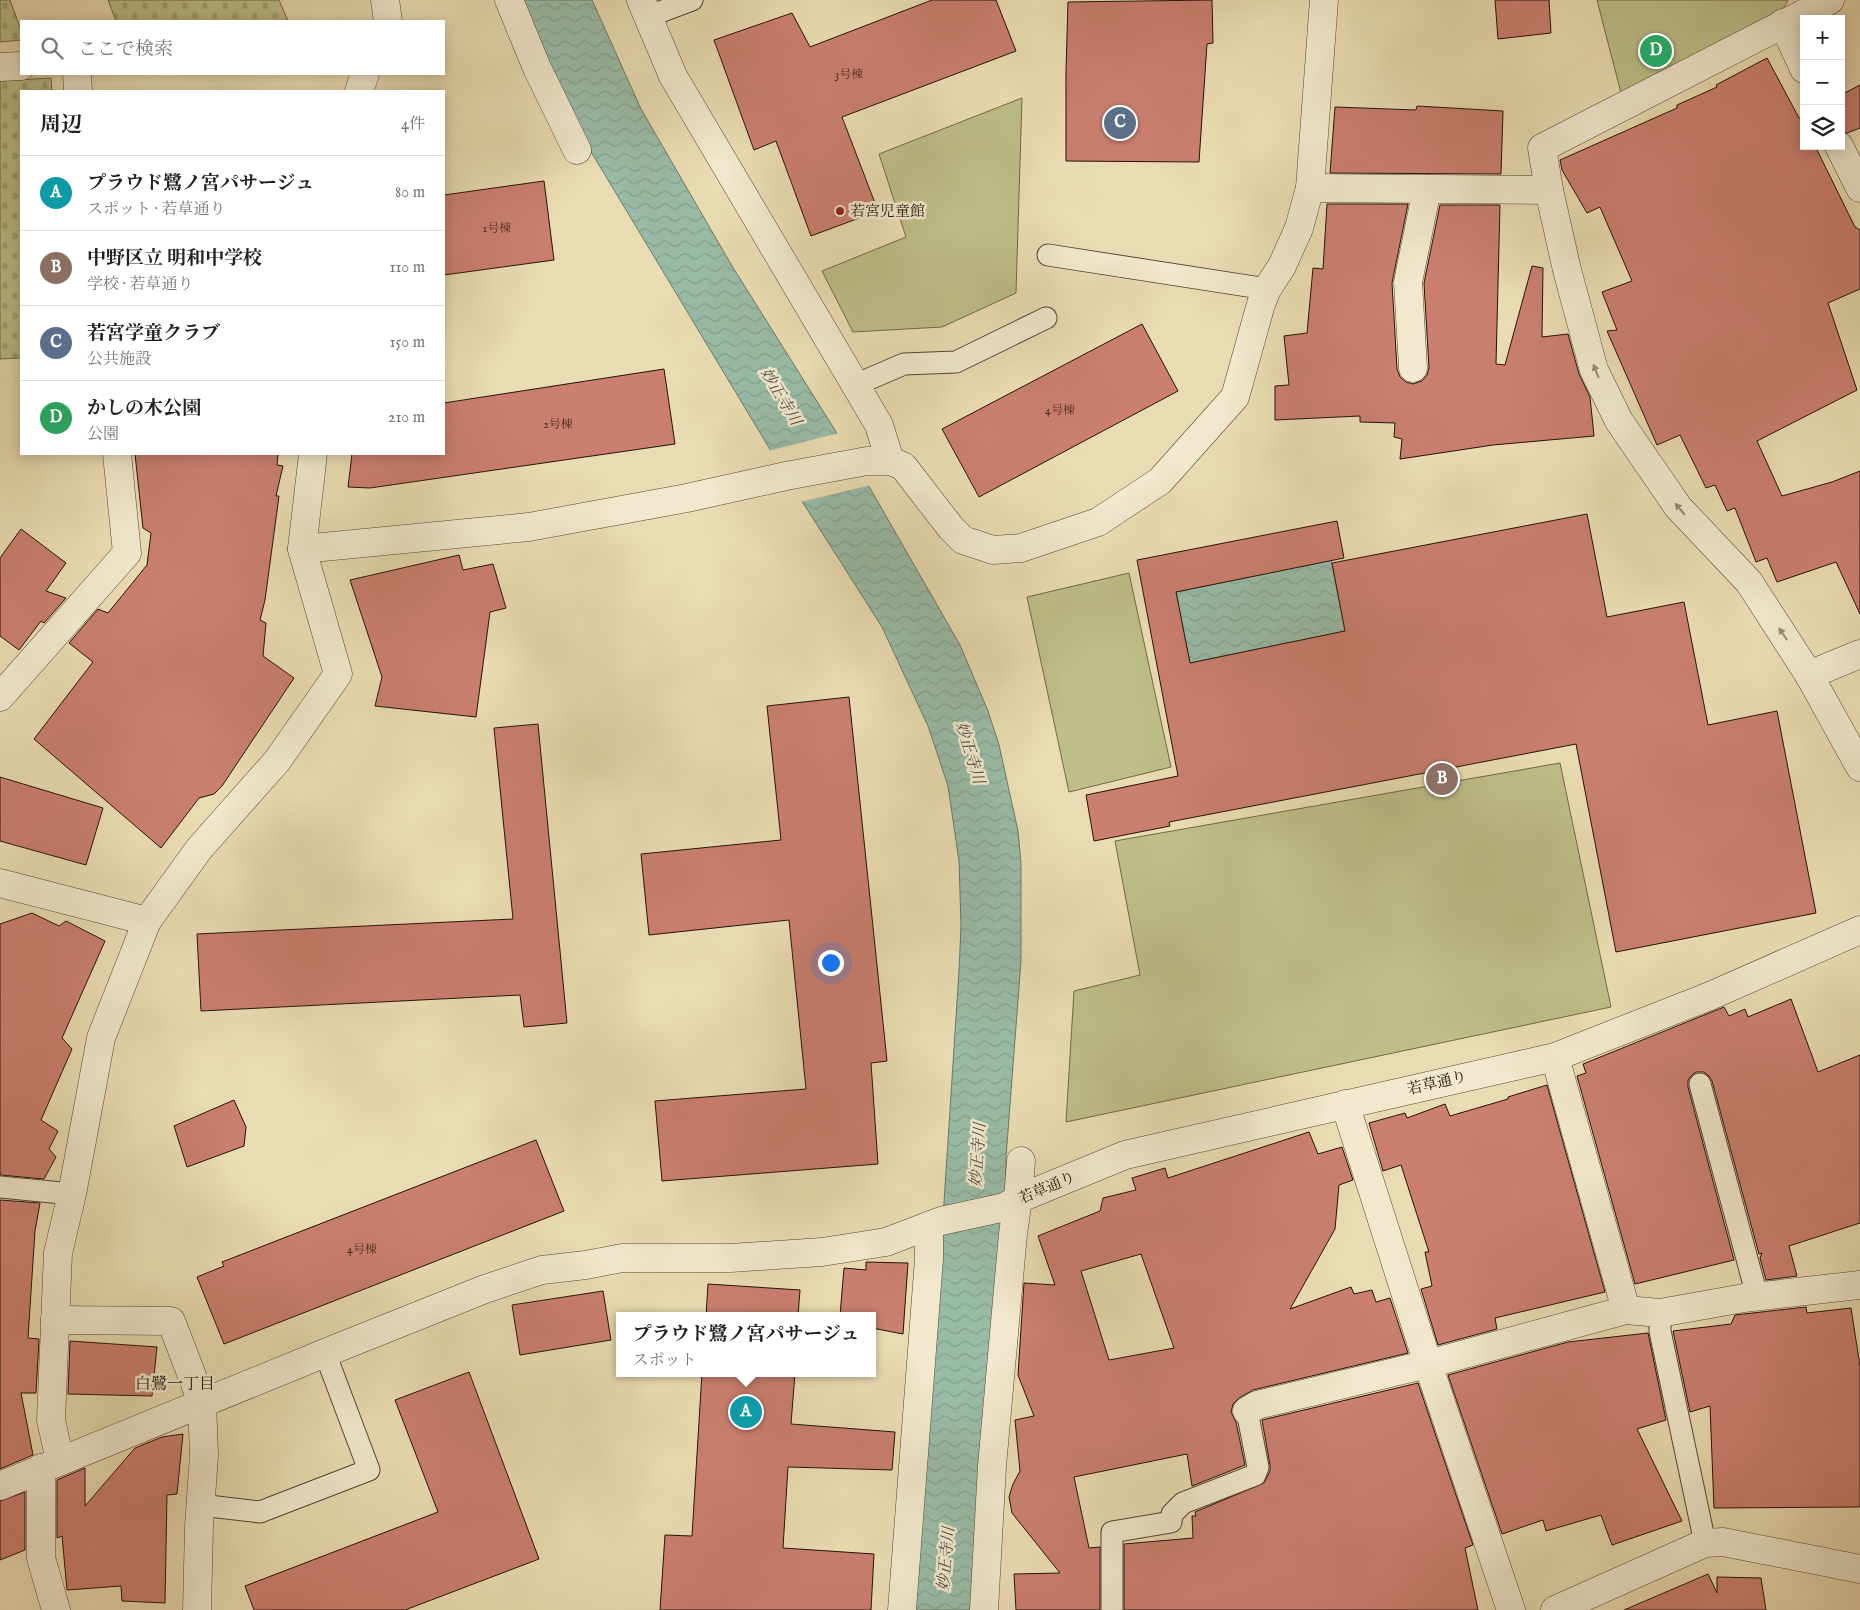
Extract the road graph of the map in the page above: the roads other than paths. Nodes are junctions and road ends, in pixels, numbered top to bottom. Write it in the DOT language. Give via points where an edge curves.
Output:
graph roads {
  1 [pos="385,0"];
  2 [pos="509,0"];
  3 [pos="692,0"];
  4 [pos="1324,0"];
  5 [pos="1815,4"];
  6 [pos="644,8"];
  7 [pos="388,20"];
  8 [pos="1783,23"];
  9 [pos="1800,60"];
  10 [pos="20,66"];
  11 [pos="0,67"];
  12 [pos="77,75"];
  13 [pos="365,75"];
  14 [pos="78,90"];
  15 [pos="359,90"];
  16 [pos="577,150"];
  17 [pos="1841,150"];
  18 [pos="1310,188"];
  19 [pos="1860,188"];
  20 [pos="1427,189"];
  21 [pos="1548,190"];
  22 [pos="1048,255"];
  23 [pos="1267,289"];
  24 [pos="1046,318"];
  25 [pos="1414,368"];
  26 [pos="855,385"];
  27 [pos="117,455"];
  28 [pos="313,455"];
  29 [pos="890,461"];
  30 [pos="302,549"];
  31 [pos="1860,654"];
  32 [pos="1809,675"];
  33 [pos="0,697"];
  34 [pos="1860,766"];
  35 [pos="0,883"];
  36 [pos="147,921"];
  37 [pos="1860,930"];
  38 [pos="1555,1057"];
  39 [pos="1700,1084"];
  40 [pos="1345,1104"];
  41 [pos="1021,1161"];
  42 [pos="0,1186"];
  43 [pos="72,1194"];
  44 [pos="1012,1203"];
  45 [pos="935,1223"];
  46 [pos="1860,1285"];
  47 [pos="1757,1296"];
  48 [pos="1626,1310"];
  49 [pos="1660,1313"];
  50 [pos="55,1320"];
  51 [pos="325,1353"];
  52 [pos="1428,1364"];
  53 [pos="202,1402"];
  54 [pos="1247,1411"];
  55 [pos="50,1464"];
  56 [pos="0,1486"];
  57 [pos="200,1505"];
  58 [pos="1705,1543"];
  59 [pos="1860,1570"];
  60 [pos="56,1610"];
  61 [pos="198,1610"];
  62 [pos="902,1610"];
  63 [pos="984,1610"];
  64 [pos="1112,1610"];
  65 [pos="1511,1610"];
  66 [pos="1554,1610"];
  1 -- 7 [label="street"];
  2 -- 16 [label="street" via="536,68"];
  3 -- 6 [label="lane"];
  4 -- 18 [label="street"];
  5 -- 8 [label="street"];
  6 -- 26 [label="street" via="673,76"];
  8 -- 9 [label="street"];
  8 -- 21 [label="street" via="1542,148"];
  10 -- 11 [label="street"];
  12 -- 14 [label="street"];
  13 -- 15 [label="street"];
  17 -- 19 [label="street"];
  18 -- 20 [label="street"];
  18 -- 23 [label="street" via="1299,228 1282,266"];
  20 -- 21 [label="street"];
  20 -- 25 [label="street" via="1408,282"];
  32 -- 21 [label="street, one-way" via="1749,582 1678,507 1619,421 1594,370"];
  22 -- 23 [label="lane"];
  23 -- 29 [label="street" via="1235,397 1160,481 1098,522 1021,548 993,550 964,540 903,466"];
  24 -- 26 [label="lane" via="956,362 904,364"];
  26 -- 29 [label="street" via="878,425"];
  27 -- 33 [label="street" via="127,552"];
  28 -- 30 [label="street"];
  29 -- 30 [label="street" via="855,462 687,498 528,527"];
  30 -- 36 [label="street" via="338,674 277,762 199,849"];
  31 -- 32 [label="street"];
  32 -- 34 [label="street"];
  35 -- 36 [label="street"];
  36 -- 43 [label="street" via="102,1038"];
  37 -- 38 [label="street, 若草通り" via="1710,996"];
  38 -- 40 [label="street, 若草通り"];
  38 -- 48 [label="street"];
  39 -- 47 [label="lane"];
  40 -- 44 [label="street, 若草通り" via="1125,1155"];
  40 -- 52 [label="street"];
  41 -- 44 [label="street"];
  42 -- 43 [label="lane"];
  43 -- 50 [label="street" via="58,1253"];
  44 -- 45 [label="street, 若草通り"];
  44 -- 63 [label="street" via="1013,1234 992,1466"];
  45 -- 51 [label="street, 若草通り" via="886,1242 822,1252 730,1258 622,1258 542,1270 485,1289"];
  45 -- 62 [label="street" via="929,1259"];
  46 -- 47 [label="street"];
  47 -- 49 [label="street"];
  48 -- 49 [label="street"];
  48 -- 52 [label="street"];
  49 -- 58 [label="lane" via="1660,1331"];
  50 -- 53 [label="street" via="171,1321"];
  50 -- 55 [label="street"];
  51 -- 53 [label="street, 若草通り"];
  51 -- 57 [label="lane" via="369,1470 260,1512"];
  52 -- 54 [label="street" via="1258,1405"];
  52 -- 65 [label="street"];
  53 -- 55 [label="street, 若草通り"];
  53 -- 57 [label="street" via="204,1455"];
  54 -- 64 [label="lane" via="1258,1467 1255,1475 1183,1503 1172,1514 1171,1522 1112,1532"];
  55 -- 56 [label="street, 若草通り"];
  55 -- 60 [label="street" via="41,1558"];
  57 -- 61 [label="street"];
  58 -- 59 [label="street" via="1723,1542"];
  58 -- 66 [label="street"];
}
